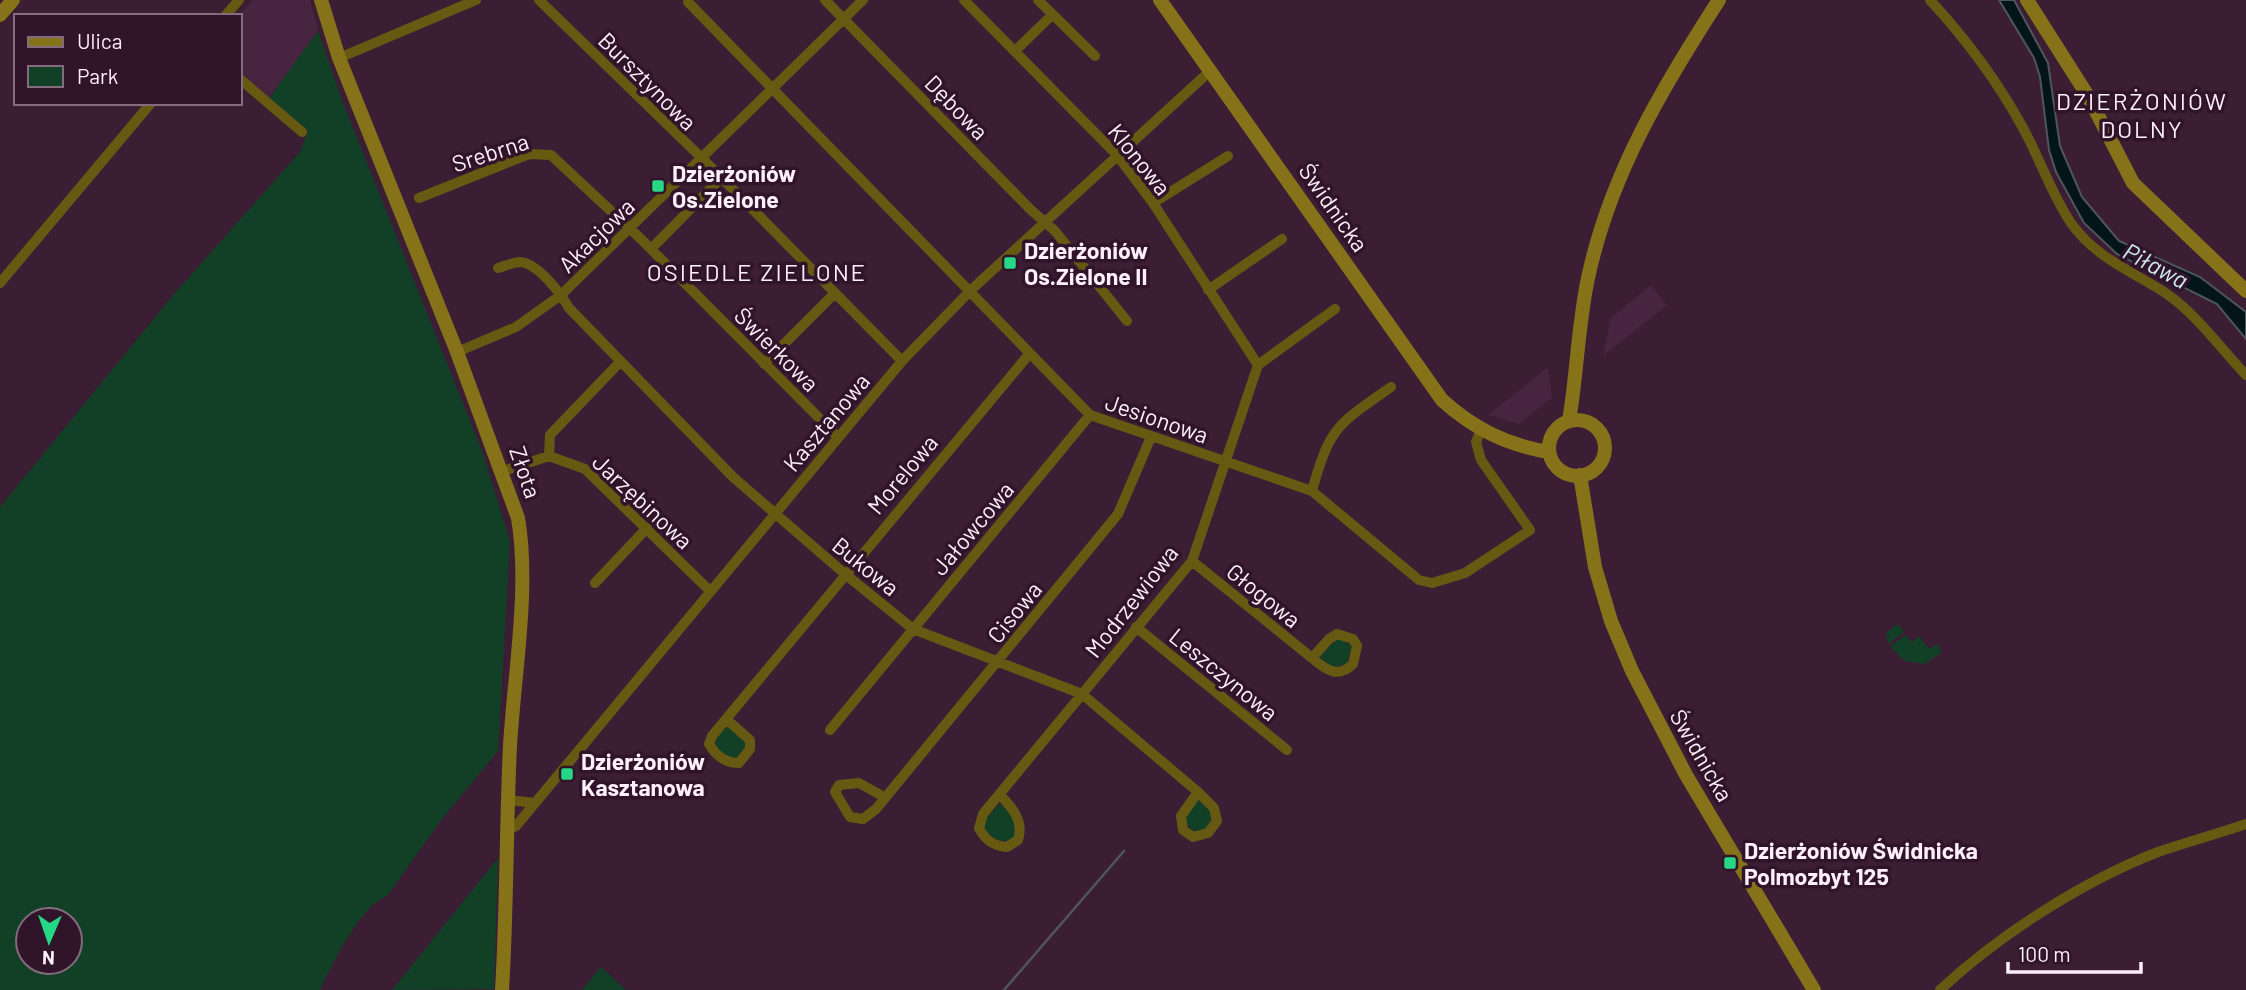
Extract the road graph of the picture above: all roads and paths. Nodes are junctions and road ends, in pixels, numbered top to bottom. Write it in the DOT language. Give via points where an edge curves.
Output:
graph roads {
  1 [pos="13,0"];
  2 [pos="239,0"];
  3 [pos="321,0"];
  4 [pos="476,0"];
  5 [pos="539,0"];
  6 [pos="825,0"];
  7 [pos="863,0"];
  8 [pos="964,0"];
  9 [pos="1038,0"];
  10 [pos="1160,0"];
  11 [pos="1719,0"];
  12 [pos="1930,0"];
  13 [pos="2027,0"];
  14 [pos="688,2"];
  15 [pos="227,14"];
  16 [pos="0,15"];
  17 [pos="1052,15"];
  18 [pos="844,19"];
  19 [pos="1015,51"];
  20 [pos="1095,56"];
  21 [pos="339,58"];
  22 [pos="1210,71"];
  23 [pos="242,81"];
  24 [pos="773,88"];
  25 [pos="149,105"];
  26 [pos="302,132"];
  27 [pos="1117,155"];
  28 [pos="1228,156"];
  29 [pos="700,159"];
  30 [pos="721,178"];
  31 [pos="419,198"];
  32 [pos="1153,204"];
  33 [pos="1045,222"];
  34 [pos="629,229"];
  35 [pos="1282,239"];
  36 [pos="651,249"];
  37 [pos="498,268"];
  38 [pos="0,283"];
  39 [pos="971,290"];
  40 [pos="1208,290"];
  41 [pos="2246,291"];
  42 [pos="834,294"];
  43 [pos="561,295"];
  44 [pos="1335,309"];
  45 [pos="1127,321"];
  46 [pos="457,352"];
  47 [pos="1030,353"];
  48 [pos="902,361"];
  49 [pos="620,362"];
  50 [pos="764,363"];
  51 [pos="1258,365"];
  52 [pos="2246,375"];
  53 [pos="1391,387"];
  54 [pos="1090,415"];
  55 [pos="1576,421"];
  56 [pos="1481,430"];
  57 [pos="1151,437"];
  58 [pos="838,438"];
  59 [pos="1550,446"];
  60 [pos="549,456"];
  61 [pos="1226,462"];
  62 [pos="503,471"];
  63 [pos="1576,475"];
  64 [pos="1312,491"];
  65 [pos="774,514"];
  66 [pos="648,528"];
  67 [pos="1192,561"];
  68 [pos="845,574"];
  69 [pos="595,583"];
  70 [pos="709,590"];
  71 [pos="1136,627"];
  72 [pos="913,629"];
  73 [pos="1312,658"];
  74 [pos="997,662"];
  75 [pos="1082,694"];
  76 [pos="726,719"];
  77 [pos="830,730"];
  78 [pos="1287,750"];
  79 [pos="1198,792"];
  80 [pos="1000,795"];
  81 [pos="884,797"];
  82 [pos="508,800"];
  83 [pos="535,803"];
  84 [pos="2246,824"];
  85 [pos="508,830"];
  86 [pos="502,990"];
  87 [pos="1814,990"];
  88 [pos="1940,990"];
  1 -- 16 [label="street"];
  2 -- 15 [label="street"];
  3 -- 21 [label="street, Złota"];
  4 -- 21 [label="street"];
  5 -- 29 [label="street, Bursztynowa"];
  6 -- 18 [label="street, Dębowa"];
  7 -- 18 [label="street, Akacjowa"];
  8 -- 19 [label="street, Klonowa"];
  9 -- 17 [label="street"];
  10 -- 22 [label="street, Świdnicka"];
  11 -- 55 [label="street" via="1663,88 1623,168 1588,278 1580,321"];
  12 -- 52 [label="street" via="1993,80 2071,223 2108,261 2165,293"];
  13 -- 41 [label="street" via="2088,96 2133,184"];
  14 -- 24 [label="street, Jesionowa"];
  17 -- 19 [label="street"];
  17 -- 20 [label="street"];
  18 -- 24 [label="street, Akacjowa"];
  18 -- 33 [label="street, Dębowa"];
  19 -- 27 [label="street, Klonowa"];
  21 -- 46 [label="street, Złota"];
  22 -- 27 [label="street, Kasztanowa"];
  22 -- 56 [label="street, Świdnicka" via="1442,400"];
  23 -- 26 [label="street"];
  24 -- 29 [label="street, Akacjowa"];
  24 -- 39 [label="street, Jesionowa"];
  25 -- 38 [label="street"];
  27 -- 32 [label="street, Klonowa"];
  27 -- 33 [label="street, Kasztanowa"];
  28 -- 32 [label="street"];
  29 -- 30 [label="street, Bursztynowa"];
  29 -- 34 [label="street, Akacjowa"];
  30 -- 36 [label="street, Akacjowa"];
  30 -- 42 [label="street, Bursztynowa"];
  31 -- 34 [label="street, Srebrna" via="529,154 551,155"];
  32 -- 40 [label="street, Klonowa"];
  33 -- 39 [label="street, Kasztanowa"];
  33 -- 45 [label="street, Dębowa"];
  34 -- 36 [label="street, Świerkowa"];
  34 -- 43 [label="street, Akacjowa"];
  35 -- 40 [label="street"];
  36 -- 50 [label="street, Świerkowa"];
  37 -- 43 [label="street, Bukowa" via="529,264"];
  39 -- 47 [label="street, Jesionowa"];
  39 -- 48 [label="street, Kasztanowa"];
  40 -- 51 [label="street, Klonowa"];
  42 -- 48 [label="street, Bursztynowa"];
  42 -- 50 [label="street"];
  43 -- 46 [label="street, Akacjowa" via="516,327"];
  43 -- 49 [label="street, Bukowa"];
  44 -- 51 [label="street"];
  46 -- 62 [label="street, Złota"];
  47 -- 54 [label="street, Jesionowa"];
  47 -- 68 [label="street, Morelowa"];
  48 -- 58 [label="street, Kasztanowa"];
  49 -- 60 [label="street" via="550,435"];
  49 -- 65 [label="street, Bukowa"];
  50 -- 58 [label="street, Świerkowa"];
  51 -- 61 [label="street, Modrzewiowa"];
  53 -- 64 [label="street" via="1332,433"];
  54 -- 57 [label="street, Jesionowa"];
  54 -- 72 [label="street, Jałowcowa"];
  55 -- 59 [label="street" via="1561,425"];
  55 -- 63 [label="street" via="1597,429 1604,451 1596,467"];
  56 -- 59 [label="street, Świdnicka"];
  56 -- 64 [label="street, Jesionowa" via="1476,442 1480,460 1530,530 1465,573 1432,583 1409,574"];
  57 -- 61 [label="street, Jesionowa"];
  57 -- 74 [label="street, Cisowa" via="1118,514"];
  58 -- 65 [label="street, Kasztanowa"];
  59 -- 63 [label="street" via="1559,469"];
  60 -- 62 [label="street"];
  60 -- 66 [label="street, Jarzębinowa" via="585,469"];
  61 -- 64 [label="street, Jesionowa"];
  61 -- 67 [label="street, Modrzewiowa"];
  62 -- 82 [label="street, Złota" via="522,541"];
  63 -- 87 [label="street, Świdnicka" via="1611,621 1655,721"];
  65 -- 68 [label="street, Bukowa"];
  65 -- 70 [label="street, Kasztanowa"];
  66 -- 69 [label="street"];
  66 -- 70 [label="street, Jarzębinowa"];
  67 -- 71 [label="street, Modrzewiowa"];
  67 -- 73 [label="street, Głogowa"];
  68 -- 72 [label="street, Bukowa"];
  68 -- 76 [label="street, Morelowa"];
  70 -- 83 [label="street, Kasztanowa"];
  71 -- 75 [label="street, Modrzewiowa"];
  71 -- 78 [label="street, Leszczynowa"];
  72 -- 74 [label="street, Bukowa"];
  72 -- 77 [label="street, Jałowcowa"];
  73 -- 73 [label="street, Głogowa" via="1331,672 1340,672 1353,664 1357,646 1353,639 1337,634"];
  74 -- 75 [label="street, Bukowa"];
  74 -- 81 [label="street, Cisowa"];
  75 -- 79 [label="street, Bukowa"];
  75 -- 80 [label="street, Modrzewiowa"];
  76 -- 76 [label="street, Morelowa" via="709,744 720,758 738,763 750,749 750,740"];
  79 -- 79 [label="street, Bukowa" via="1181,816 1183,830 1193,837 1208,833 1217,821 1214,808"];
  80 -- 80 [label="street, Modrzewiowa" via="983,814 979,828 989,842 1007,847 1018,840 1021,825"];
  81 -- 81 [label="street, Cisowa" via="869,815 856,820 846,814 835,792 839,785 852,782"];
  82 -- 83 [label="street"];
  82 -- 85 [label="street, Złota"];
  83 -- 85 [label="street, Kasztanowa"];
  84 -- 88 [label="street" via="2157,853 2097,881 2036,918"];
  85 -- 86 [label="street, Złota"];
}
